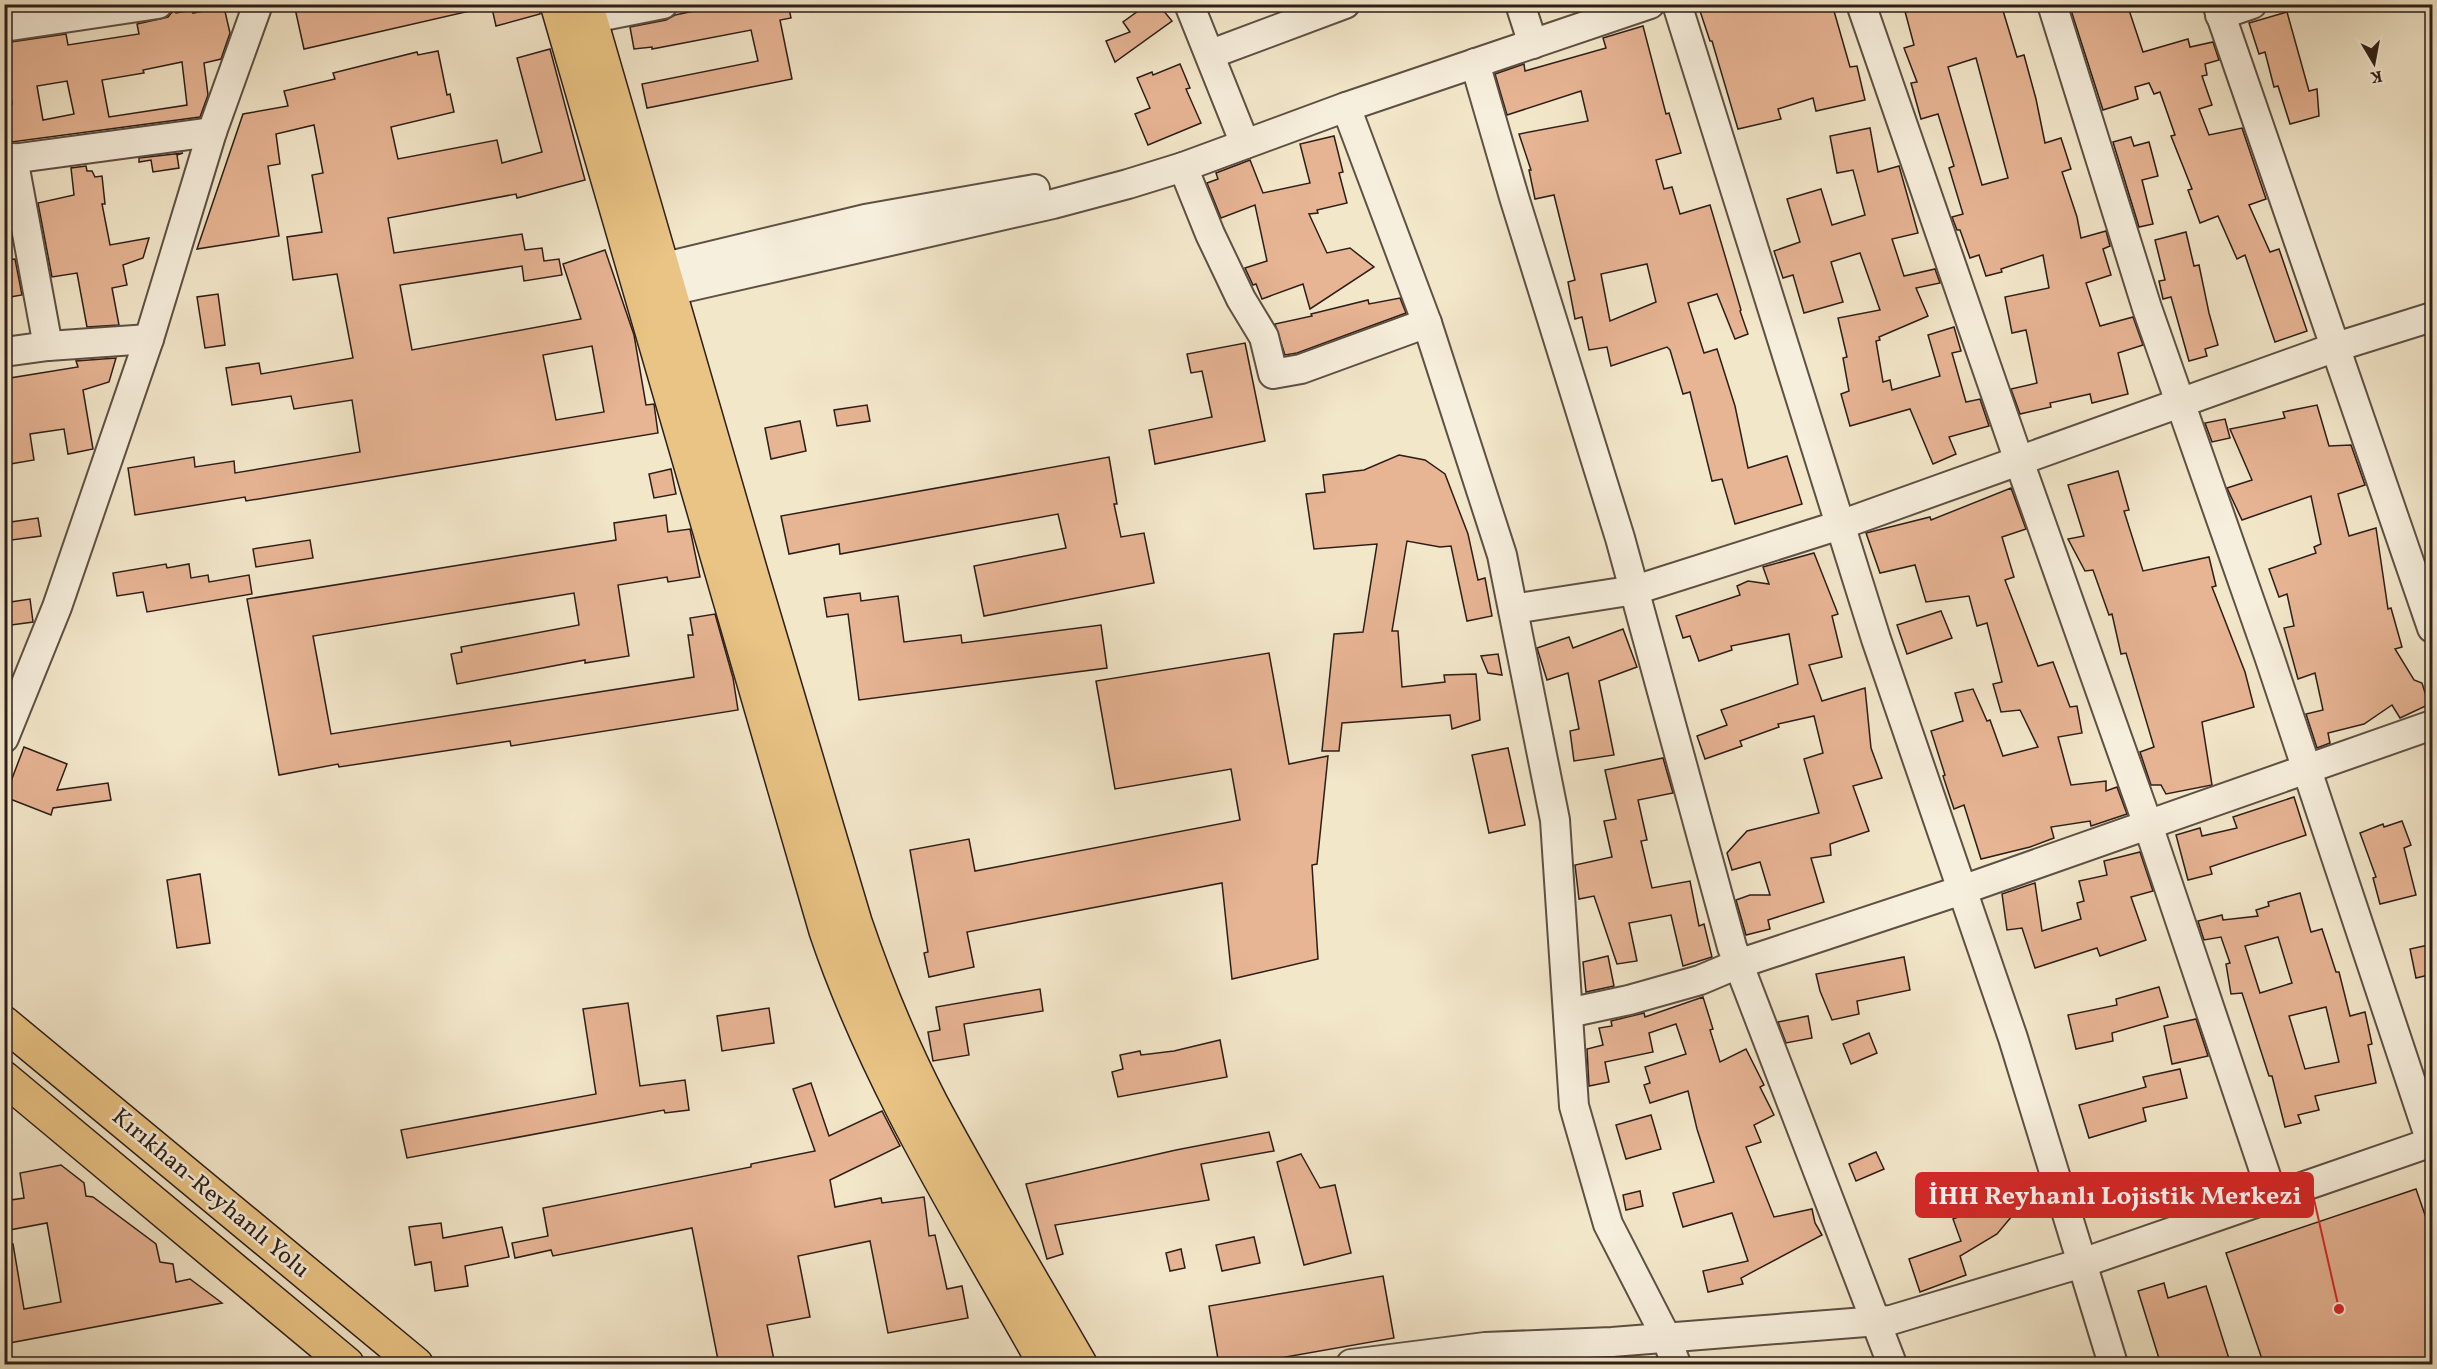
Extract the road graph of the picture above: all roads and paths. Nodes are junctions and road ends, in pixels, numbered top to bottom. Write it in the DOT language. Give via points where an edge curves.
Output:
graph roads {
  1 [pos="158,4"];
  2 [pos="258,4"];
  3 [pos="663,4"];
  4 [pos="1189,4"];
  5 [pos="1345,4"];
  6 [pos="1588,4"];
  7 [pos="1650,4"];
  8 [pos="1677,4"];
  9 [pos="1861,4"];
  10 [pos="2052,4"];
  11 [pos="2252,4"];
  12 [pos="2218,10"];
  13 [pos="574,13"];
  14 [pos="1527,25"];
  15 [pos="4,27"];
  16 [pos="1211,54"];
  17 [pos="1475,63"];
  18 [pos="1346,107"];
  19 [pos="212,132"];
  20 [pos="1241,134"];
  21 [pos="9,159"];
  22 [pos="1183,167"];
  23 [pos="651,283"];
  24 [pos="2433,317"];
  25 [pos="1427,323"];
  26 [pos="149,339"];
  27 [pos="48,346"];
  28 [pos="2336,347"];
  29 [pos="4,352"];
  30 [pos="2180,403"];
  31 [pos="2019,461"];
  32 [pos="1840,525"];
  33 [pos="1635,590"];
  34 [pos="1513,609"];
  35 [pos="2433,628"];
  36 [pos="2433,725"];
  37 [pos="4,738"];
  38 [pos="2307,770"];
  39 [pos="2148,825"];
  40 [pos="1962,890"];
  41 [pos="1738,964"];
  42 [pos="1568,1013"];
  43 [pos="4,1023"];
  44 [pos="4,1078"];
  45 [pos="2432,1143"];
  46 [pos="2272,1197"];
  47 [pos="2082,1263"];
  48 [pos="1875,1321"];
  49 [pos="1666,1337"];
  50 [pos="347,1365"];
  51 [pos="416,1365"];
  52 [pos="1045,1365"];
  53 [pos="1080,1365"];
  54 [pos="1351,1365"];
  55 [pos="1676,1365"];
  56 [pos="1892,1365"];
  57 [pos="2113,1365"];
  1 -- 15 [label="street"];
  2 -- 19 [label="street"];
  3 -- 13 [label="street"];
  4 -- 16 [label="street"];
  5 -- 16 [label="street"];
  6 -- 14 [label="street"];
  7 -- 14 [label="street"];
  8 -- 32 [label="street"];
  9 -- 31 [label="street"];
  10 -- 30 [label="street"];
  11 -- 12 [label="street"];
  12 -- 28 [label="street"];
  13 -- 23 [label="main road"];
  14 -- 17 [label="street"];
  14 -- 20 [label="street"];
  16 -- 20 [label="street"];
  17 -- 18 [label="street"];
  17 -- 33 [label="street"];
  18 -- 20 [label="street"];
  18 -- 25 [label="street"];
  19 -- 21 [label="street"];
  19 -- 26 [label="street"];
  20 -- 22 [label="street"];
  20 -- 23 [label="street" via="1094,179 865,219"];
  21 -- 27 [label="street"];
  22 -- 23 [label="street" via="1053,204"];
  22 -- 25 [label="street" via="1210,234 1264,337 1273,374 1301,369"];
  23 -- 52 [label="main road" via="826,931 843,981 881,1068"];
  23 -- 53 [label="main road" via="851,911 887,1010 931,1103"];
  24 -- 28 [label="street"];
  25 -- 34 [label="street" via="1502,555"];
  26 -- 27 [label="street"];
  26 -- 37 [label="street" via="57,608"];
  27 -- 29 [label="street"];
  28 -- 30 [label="street"];
  28 -- 35 [label="street"];
  30 -- 31 [label="street"];
  30 -- 38 [label="street"];
  31 -- 32 [label="street"];
  31 -- 39 [label="street"];
  32 -- 33 [label="street"];
  32 -- 40 [label="street"];
  33 -- 34 [label="street"];
  33 -- 41 [label="street"];
  34 -- 42 [label="street" via="1555,820"];
  36 -- 38 [label="street"];
  38 -- 39 [label="street"];
  38 -- 45 [label="street"];
  39 -- 40 [label="street"];
  39 -- 46 [label="street"];
  40 -- 41 [label="street"];
  40 -- 47 [label="street" via="2013,1038"];
  41 -- 42 [label="street" via="1670,989"];
  41 -- 48 [label="street"];
  42 -- 49 [label="street" via="1575,1106 1608,1224"];
  43 -- 51 [label="main road, Kırıkhan-Reyhanlı Yolu"];
  44 -- 50 [label="main road, Kırıkhan-Reyhanlı Yolu"];
  45 -- 46 [label="street"];
  46 -- 47 [label="street"];
  47 -- 48 [label="street" via="1957,1302"];
  47 -- 57 [label="street"];
  48 -- 49 [label="street"];
  48 -- 56 [label="street"];
  49 -- 54 [label="street" via="1485,1347"];
  49 -- 55 [label="street"];
}
